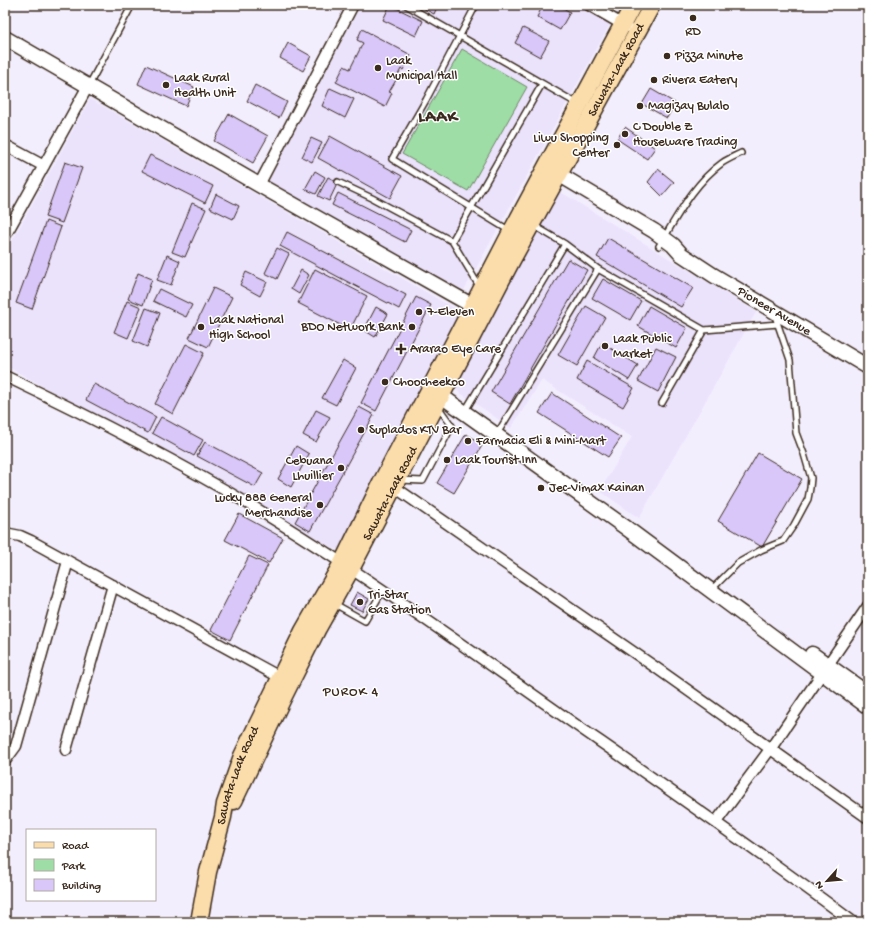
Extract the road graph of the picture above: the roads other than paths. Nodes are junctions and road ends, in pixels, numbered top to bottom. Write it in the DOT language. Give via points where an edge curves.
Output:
graph roads {
  1 [pos="132,5"];
  2 [pos="353,5"];
  3 [pos="406,5"];
  4 [pos="476,5"];
  5 [pos="589,5"];
  6 [pos="634,5"];
  7 [pos="652,5"];
  8 [pos="623,25"];
  9 [pos="637,33"];
  10 [pos="459,36"];
  11 [pos="5,38"];
  12 [pos="542,84"];
  13 [pos="88,86"];
  14 [pos="586,109"];
  15 [pos="5,145"];
  16 [pos="741,153"];
  17 [pos="44,166"];
  18 [pos="550,175"];
  19 [pos="338,182"];
  20 [pos="259,185"];
  21 [pos="471,207"];
  22 [pos="532,225"];
  23 [pos="511,232"];
  24 [pos="5,236"];
  25 [pos="452,242"];
  26 [pos="661,242"];
  27 [pos="564,244"];
  28 [pos="598,269"];
  29 [pos="482,290"];
  30 [pos="473,306"];
  31 [pos="773,311"];
  32 [pos="778,324"];
  33 [pos="704,330"];
  34 [pos="868,367"];
  35 [pos="5,376"];
  36 [pos="437,391"];
  37 [pos="662,403"];
  38 [pos="467,408"];
  39 [pos="499,431"];
  40 [pos="391,482"];
  41 [pos="5,533"];
  42 [pos="68,561"];
  43 [pos="347,566"];
  44 [pos="716,584"];
  45 [pos="113,585"];
  46 [pos="383,590"];
  47 [pos="332,603"];
  48 [pos="868,606"];
  49 [pos="825,669"];
  50 [pos="285,680"];
  51 [pos="868,694"];
  52 [pos="868,707"];
  53 [pos="771,748"];
  54 [pos="66,750"];
  55 [pos="5,761"];
  56 [pos="868,818"];
  57 [pos="716,822"];
  58 [pos="199,922"];
  59 [pos="853,922"];
  1 -- 13 [label="lane"];
  2 -- 20 [label="street"];
  3 -- 10 [label="lane"];
  4 -- 10 [label="lane"];
  5 -- 8 [label="street"];
  6 -- 8 [label="main road, Sawata-Laak Road"];
  7 -- 9 [label="main road, Sawata-Laak Road"];
  8 -- 9 [label="street"];
  8 -- 14 [label="main road, Sawata-Laak Road"];
  9 -- 14 [label="main road, Sawata-Laak Road"];
  10 -- 12 [label="lane"];
  10 -- 21 [label="lane" via="392,159"];
  11 -- 13 [label="street"];
  12 -- 14 [label="lane"];
  12 -- 21 [label="lane"];
  13 -- 17 [label="street"];
  13 -- 20 [label="street"];
  14 -- 18 [label="main road, Sawata-Laak Road"];
  15 -- 17 [label="street"];
  16 -- 26 [label="lane" via="722,163 706,176 694,190"];
  17 -- 24 [label="street"];
  18 -- 22 [label="main road, Sawata-Laak Road"];
  18 -- 23 [label="main road, Sawata-Laak Road"];
  18 -- 26 [label="street, Pioneer Avenue"];
  19 -- 25 [label="lane"];
  20 -- 30 [label="street"];
  21 -- 23 [label="lane"];
  21 -- 25 [label="lane"];
  22 -- 27 [label="lane"];
  22 -- 36 [label="main road, Sawata-Laak Road"];
  23 -- 29 [label="main road, Sawata-Laak Road"];
  25 -- 29 [label="lane"];
  26 -- 31 [label="street, Pioneer Avenue" via="673,245 681,254"];
  27 -- 28 [label="lane"];
  27 -- 38 [label="lane"];
  28 -- 33 [label="lane"];
  28 -- 39 [label="lane"];
  29 -- 30 [label="main road, Sawata-Laak Road"];
  30 -- 36 [label="main road, Sawata-Laak Road"];
  31 -- 32 [label="lane"];
  31 -- 34 [label="street, Pioneer Avenue"];
  32 -- 33 [label="lane"];
  32 -- 44 [label="lane" via="791,367 796,433 811,478 808,499 783,541 738,563"];
  33 -- 37 [label="lane"];
  35 -- 43 [label="street" via="195,474"];
  36 -- 38 [label="street"];
  36 -- 40 [label="main road, Sawata-Laak Road"];
  36 -- 40 [label="lane" via="452,426 424,481"];
  38 -- 39 [label="street"];
  39 -- 44 [label="street"];
  39 -- 49 [label="street"];
  40 -- 43 [label="main road, Sawata-Laak Road"];
  40 -- 53 [label="street"];
  41 -- 42 [label="street" via="20,536"];
  42 -- 45 [label="street"];
  42 -- 55 [label="street" via="16,746"];
  43 -- 46 [label="street"];
  43 -- 47 [label="main road, Sawata-Laak Road"];
  43 -- 50 [label="main road, Sawata-Laak Road" via="303,631"];
  44 -- 49 [label="street"];
  45 -- 50 [label="street"];
  45 -- 54 [label="street"];
  46 -- 47 [label="lane" via="365,621"];
  46 -- 57 [label="street"];
  47 -- 50 [label="main road, Sawata-Laak Road"];
  48 -- 49 [label="street"];
  49 -- 51 [label="street"];
  49 -- 52 [label="street"];
  49 -- 53 [label="street"];
  50 -- 58 [label="main road, Sawata-Laak Road" via="242,756 229,788 208,872"];
  53 -- 56 [label="street"];
  53 -- 57 [label="street"];
  57 -- 59 [label="street"];
}
